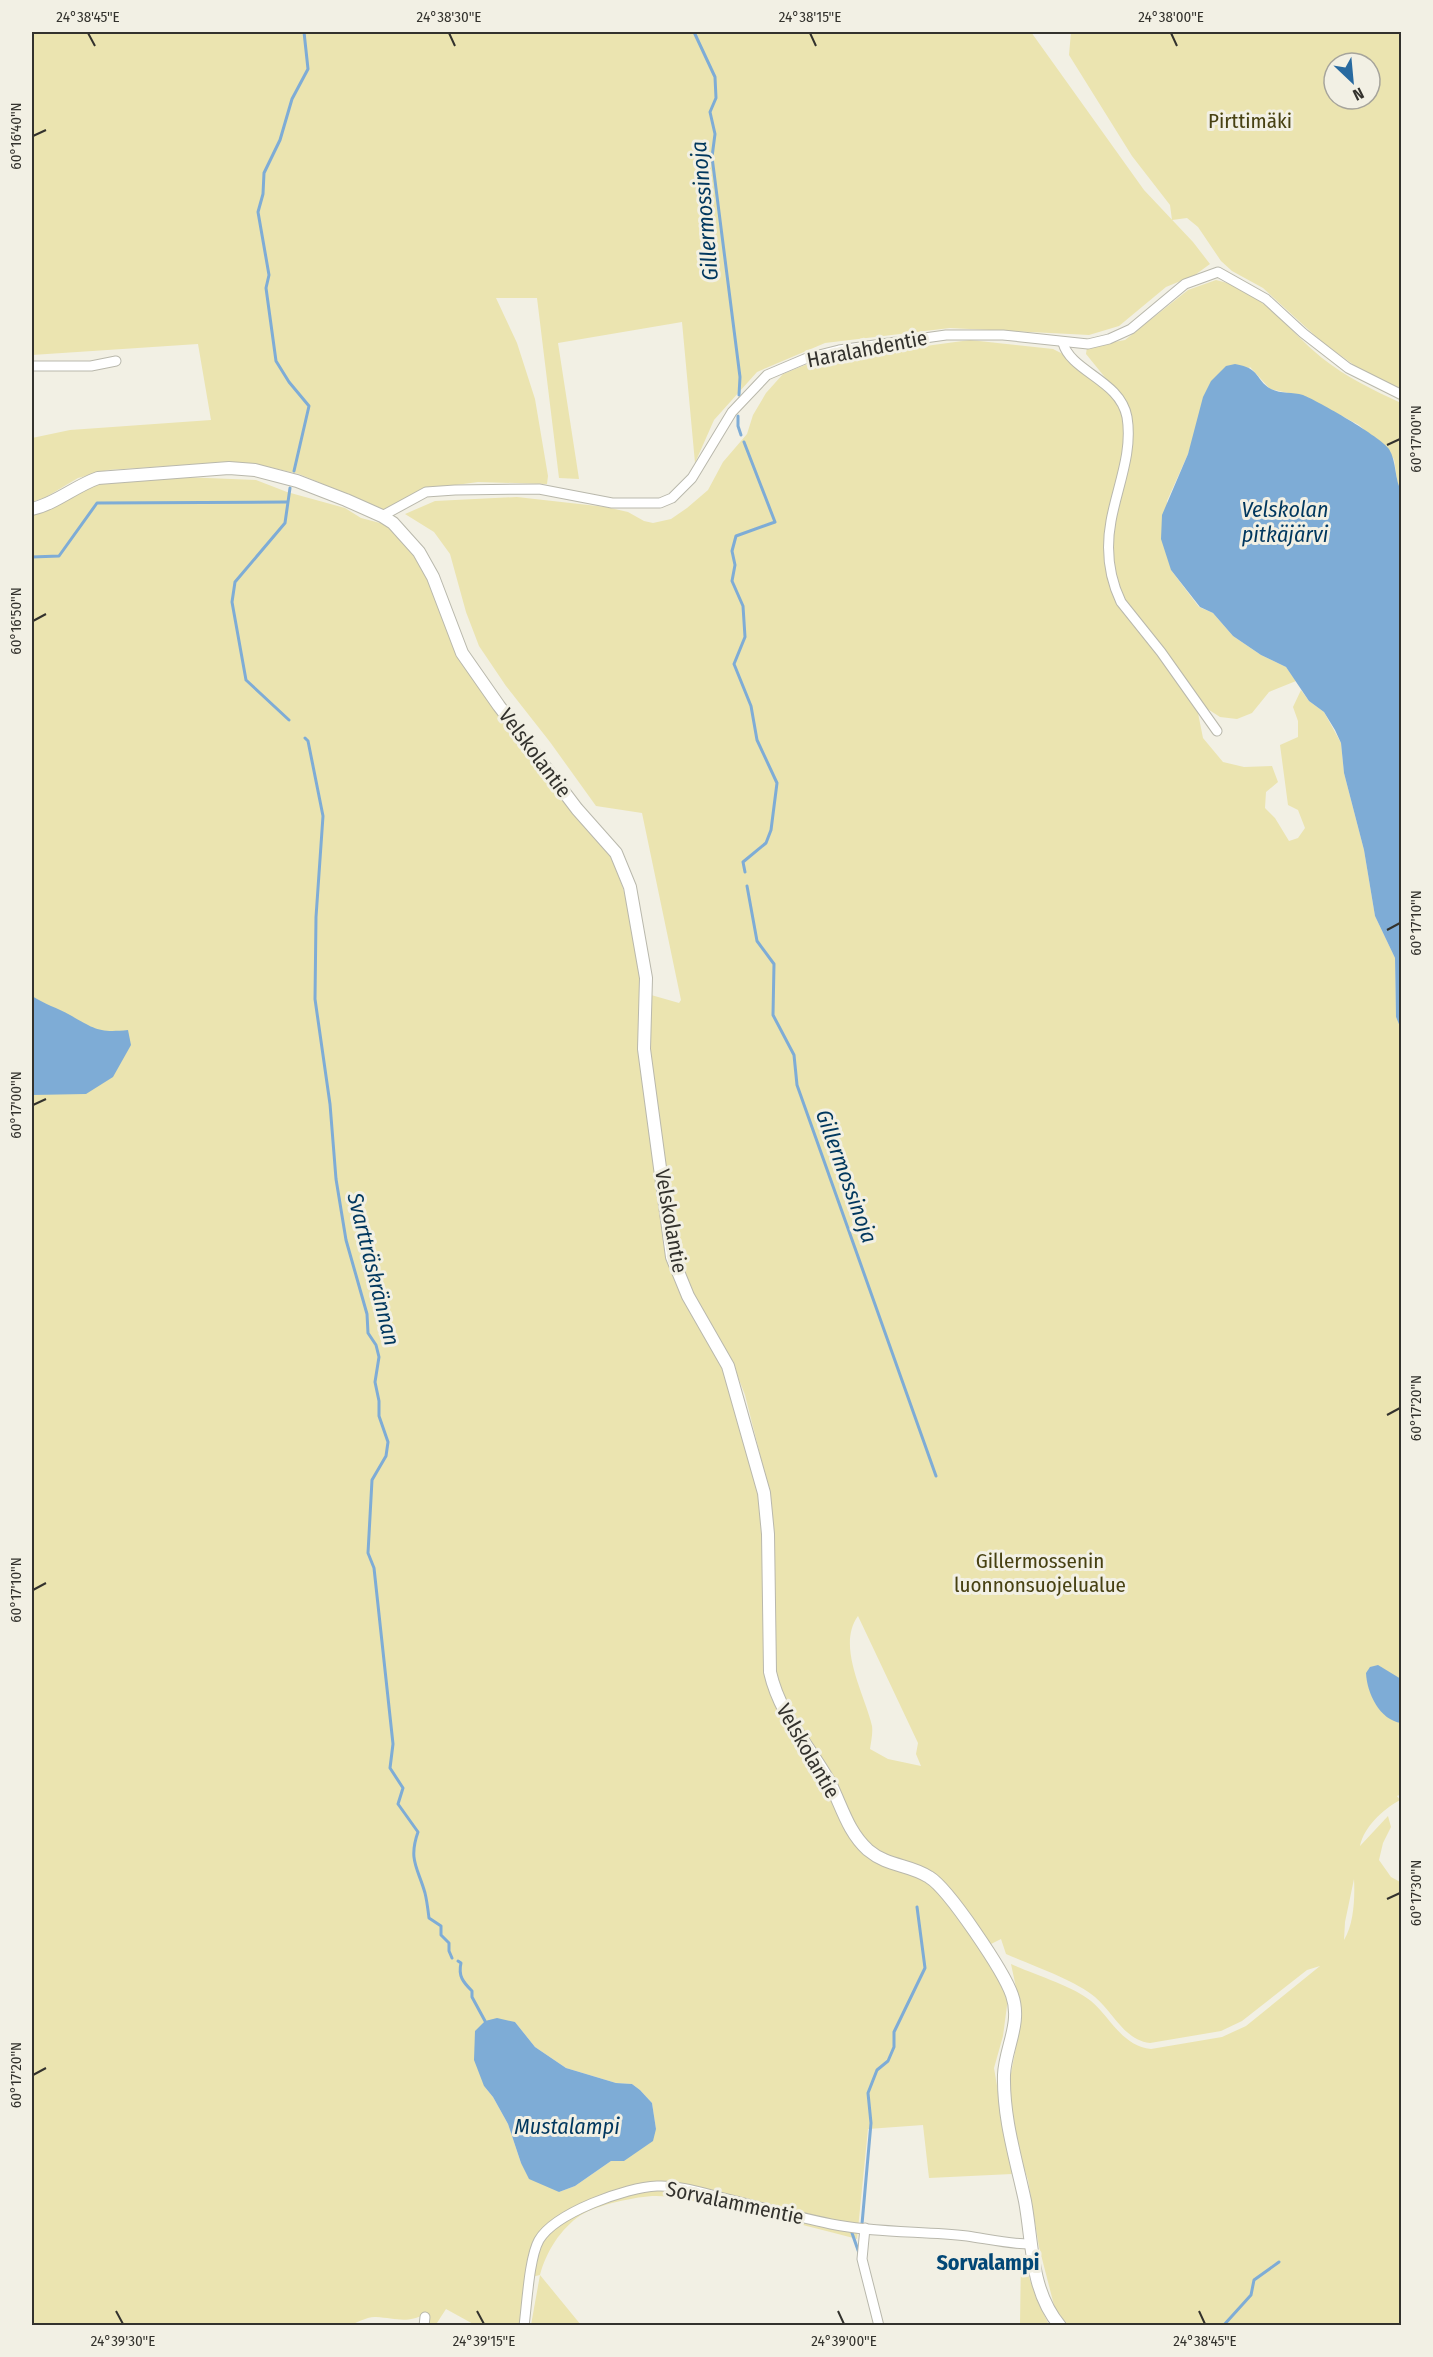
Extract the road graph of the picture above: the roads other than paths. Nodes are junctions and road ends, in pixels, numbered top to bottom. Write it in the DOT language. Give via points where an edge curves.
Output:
graph roads {
  1 [pos="1063,343"];
  2 [pos="116,361"];
  3 [pos="32,366"];
  4 [pos="1401,395"];
  5 [pos="32,509"];
  6 [pos="382,516"];
  7 [pos="1217,731"];
  8 [pos="865,2228"];
  9 [pos="1030,2244"];
  10 [pos="524,2325"];
  11 [pos="879,2325"];
  12 [pos="1060,2325"];
  1 -- 4 [label="street, Haralahdentie" via="1088,344 1131,329 1178,289 1218,272 1266,299 1348,368"];
  1 -- 6 [label="street, Haralahdentie" via="1004,335 946,335 838,351 797,362 766,375 732,412 692,478 672,498 660,503 612,503 539,489 455,490 426,492"];
  1 -- 7 [label="street" via="1066,352 1110,388 1127,419 1127,456 1110,532 1111,573 1117,593"];
  2 -- 3 [label="street" via="91,366"];
  5 -- 6 [label="street, Velskolantie" via="98,478 229,468 297,481"];
  6 -- 9 [label="street, Velskolantie" via="419,552 433,577 462,653 578,810 607,842 626,873 646,978 644,1049 672,1257 688,1296 728,1366 764,1493 770,1672 774,1688 857,1839 881,1859 937,1882 982,1944 1013,1996 1016,2016 1006,2054 1004,2091"];
  8 -- 9 [label="street, Sorvalammentie"];
  8 -- 10 [label="street, Sorvalammentie" via="832,2224 690,2190 657,2186 629,2192 585,2206 563,2218 540,2240"];
  8 -- 11 [label="street" via="862,2259"];
  9 -- 12 [label="street, Velskolantie" via="1037,2284"];
}
